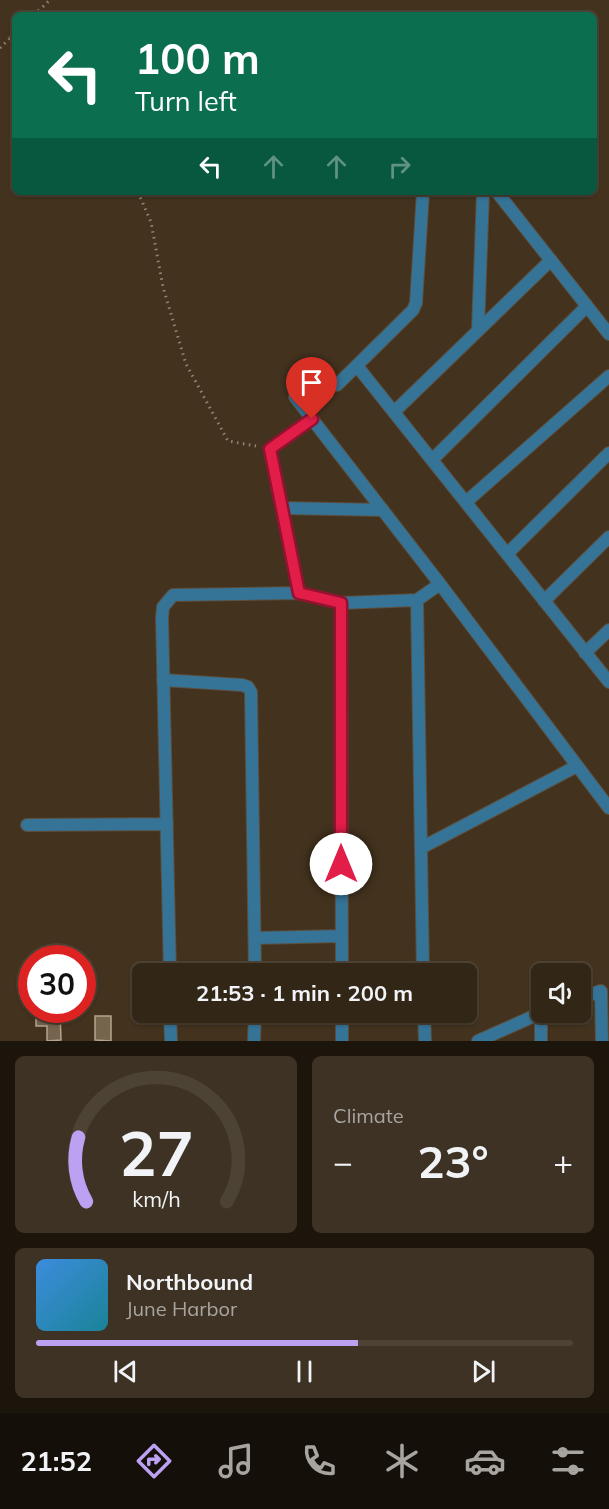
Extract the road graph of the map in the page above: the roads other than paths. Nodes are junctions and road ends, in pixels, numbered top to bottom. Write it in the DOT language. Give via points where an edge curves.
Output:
graph roads {
  1 [pos="423,195"];
  2 [pos="483,195"];
  3 [pos="499,195"];
  4 [pos="551,260"];
  5 [pos="587,306"];
  6 [pos="478,330"];
  7 [pos="609,334"];
  8 [pos="357,366"];
  9 [pos="609,376"];
  10 [pos="337,386"];
  11 [pos="295,397"];
  12 [pos="394,412"];
  13 [pos="312,419"];
  14 [pos="609,453"];
  15 [pos="432,460"];
  16 [pos="466,502"];
  17 [pos="282,508"];
  18 [pos="383,510"];
  19 [pos="609,537"];
  20 [pos="507,554"];
  21 [pos="440,584"];
  22 [pos="299,593"];
  23 [pos="417,600"];
  24 [pos="544,601"];
  25 [pos="341,603"];
  26 [pos="609,630"];
  27 [pos="585,653"];
  28 [pos="163,680"];
  29 [pos="609,682"];
  30 [pos="577,766"];
  31 [pos="609,808"];
  32 [pos="167,824"];
  33 [pos="27,825"];
  34 [pos="421,848"];
  35 [pos="341,936"];
  36 [pos="255,938"];
  37 [pos="170,963"];
  38 [pos="255,963"];
  39 [pos="342,963"];
  40 [pos="423,963"];
  41 [pos="591,995"];
  42 [pos="531,1018"];
  43 [pos="170,1023"];
  44 [pos="255,1023"];
  45 [pos="342,1023"];
  46 [pos="424,1023"];
  47 [pos="542,1023"];
  48 [pos="171,1041"];
  49 [pos="254,1041"];
  50 [pos="342,1041"];
  51 [pos="425,1041"];
  52 [pos="478,1041"];
  53 [pos="541,1041"];
  54 [pos="602,1041"];
  1 -- 8 [label="street" via="416,303"];
  2 -- 6 [label="street"];
  3 -- 4 [label="street"];
  4 -- 5 [label="street"];
  4 -- 6 [label="street"];
  5 -- 7 [label="street"];
  5 -- 15 [label="street"];
  6 -- 12 [label="street"];
  8 -- 10 [label="street"];
  8 -- 12 [label="street"];
  9 -- 16 [label="street"];
  11 -- 13 [label="street"];
  12 -- 15 [label="street"];
  13 -- 17 [label="street" via="270,449"];
  13 -- 18 [label="street"];
  14 -- 20 [label="street"];
  15 -- 16 [label="street"];
  16 -- 20 [label="street"];
  17 -- 18 [label="street"];
  17 -- 22 [label="street"];
  18 -- 21 [label="street"];
  19 -- 24 [label="street"];
  20 -- 24 [label="street"];
  21 -- 23 [label="street"];
  21 -- 30 [label="street"];
  22 -- 25 [label="street"];
  22 -- 28 [label="street" via="173,595 163,607"];
  23 -- 25 [label="street"];
  23 -- 34 [label="street"];
  24 -- 27 [label="street"];
  25 -- 35 [label="street"];
  26 -- 27 [label="street"];
  27 -- 29 [label="street"];
  28 -- 32 [label="street"];
  28 -- 36 [label="street" via="242,685 251,692"];
  30 -- 31 [label="street"];
  30 -- 34 [label="street"];
  32 -- 33 [label="street"];
  32 -- 37 [label="street"];
  34 -- 40 [label="street"];
  35 -- 36 [label="street"];
  35 -- 39 [label="street"];
  36 -- 38 [label="street"];
  41 -- 54 [label="street" via="601,991"];
  42 -- 52 [label="street"];
  43 -- 48 [label="street"];
  44 -- 49 [label="street"];
  45 -- 50 [label="street"];
  46 -- 51 [label="street"];
  47 -- 53 [label="street"];
}
